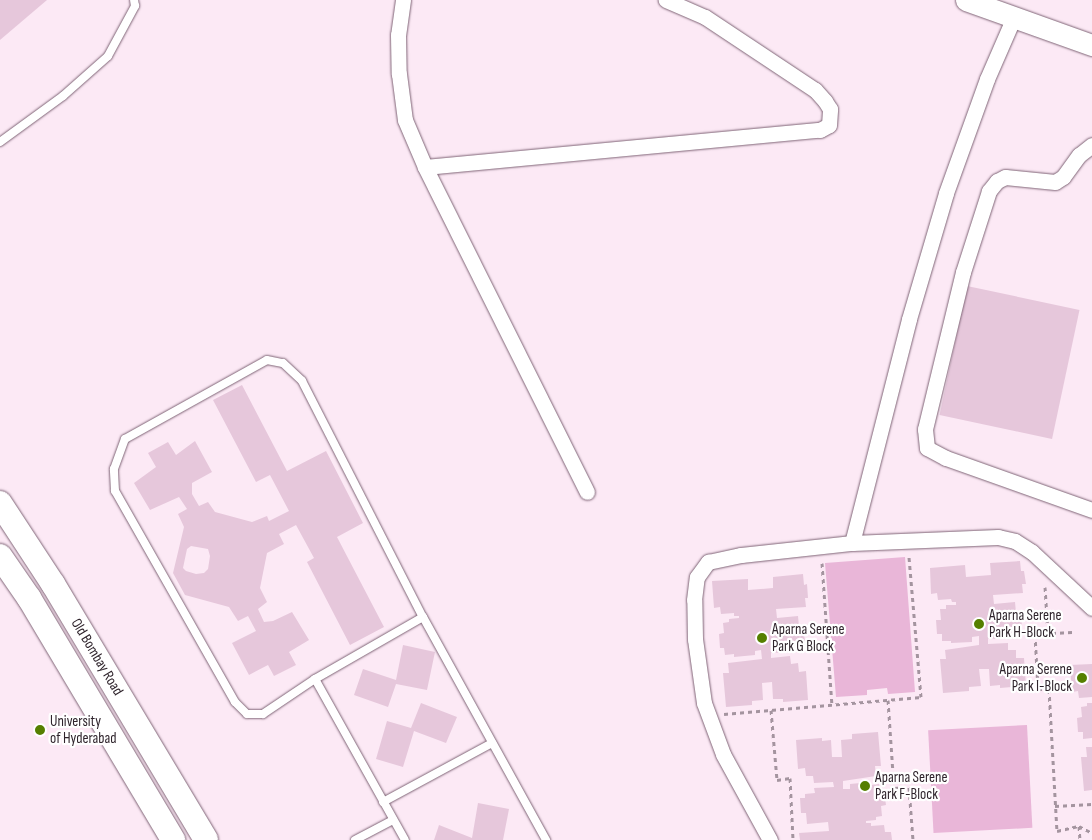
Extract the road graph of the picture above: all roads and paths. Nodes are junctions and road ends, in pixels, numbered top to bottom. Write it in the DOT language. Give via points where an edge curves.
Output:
graph roads {
  1 [pos="134,0"];
  2 [pos="403,0"];
  3 [pos="966,0"];
  4 [pos="673,1"];
  5 [pos="1014,17"];
  6 [pos="1092,45"];
  7 [pos="0,142"];
  8 [pos="1092,145"];
  9 [pos="425,167"];
  10 [pos="587,492"];
  11 [pos="0,503"];
  12 [pos="1092,510"];
  13 [pos="908,540"];
  14 [pos="852,543"];
  15 [pos="820,547"];
  16 [pos="0,556"];
  17 [pos="1044,564"];
  18 [pos="1092,608"];
  19 [pos="423,617"];
  20 [pos="1072,632"];
  21 [pos="1048,633"];
  22 [pos="315,679"];
  23 [pos="888,700"];
  24 [pos="832,705"];
  25 [pos="771,710"];
  26 [pos="709,715"];
  27 [pos="492,743"];
  28 [pos="383,802"];
  29 [pos="1092,804"];
  30 [pos="1055,806"];
  31 [pos="393,820"];
  32 [pos="1079,826"];
  33 [pos="1092,833"];
  34 [pos="173,840"];
  35 [pos="206,840"];
  36 [pos="355,840"];
  37 [pos="405,840"];
  38 [pos="546,840"];
  39 [pos="770,840"];
  40 [pos="793,840"];
  41 [pos="913,840"];
  42 [pos="1080,840"];
  1 -- 7 [label="lane" via="135,6 108,56 63,96"];
  2 -- 9 [label="street" via="398,36 405,120"];
  3 -- 5 [label="main road"];
  4 -- 9 [label="street" via="705,17 815,90 830,109 829,125 820,130"];
  5 -- 6 [label="main road"];
  5 -- 14 [label="street" via="987,79 946,193 909,319"];
  8 -- 12 [label="street" via="1079,154 1064,177 1055,182 1005,177 988,191 963,272 924,429 927,448 946,458"];
  9 -- 10 [label="street"];
  11 -- 35 [label="main road, Old Bombay Road" via="53,584"];
  13 -- 14 [label="street"];
  13 -- 17 [label="street" via="998,537 1015,541"];
  13 -- 23 [label="path" via="921,697"];
  14 -- 15 [label="street"];
  15 -- 24 [label="path"];
  15 -- 26 [label="street" via="741,555 708,562 697,577 695,640 704,703"];
  16 -- 34 [label="main road, Old Bombay Road" via="29,598"];
  17 -- 18 [label="street"];
  17 -- 21 [label="path"];
  19 -- 22 [label="lane"];
  19 -- 22 [label="lane" via="302,381 283,363 268,360 125,440 114,469 115,490 235,702 248,714 263,714"];
  19 -- 27 [label="lane"];
  20 -- 21 [label="path"];
  21 -- 30 [label="path" via="1035,634 1038,689 1049,689"];
  22 -- 28 [label="lane"];
  23 -- 24 [label="path"];
  23 -- 41 [label="path" via="894,788 909,786"];
  24 -- 25 [label="path"];
  25 -- 26 [label="path"];
  25 -- 40 [label="path" via="777,780 790,778"];
  26 -- 39 [label="street" via="723,754"];
  27 -- 28 [label="lane"];
  27 -- 38 [label="lane"];
  28 -- 31 [label="lane"];
  29 -- 30 [label="path"];
  30 -- 32 [label="path" via="1057,831"];
  31 -- 36 [label="lane"];
  31 -- 37 [label="lane"];
  32 -- 33 [label="path"];
  32 -- 42 [label="path"];
}
